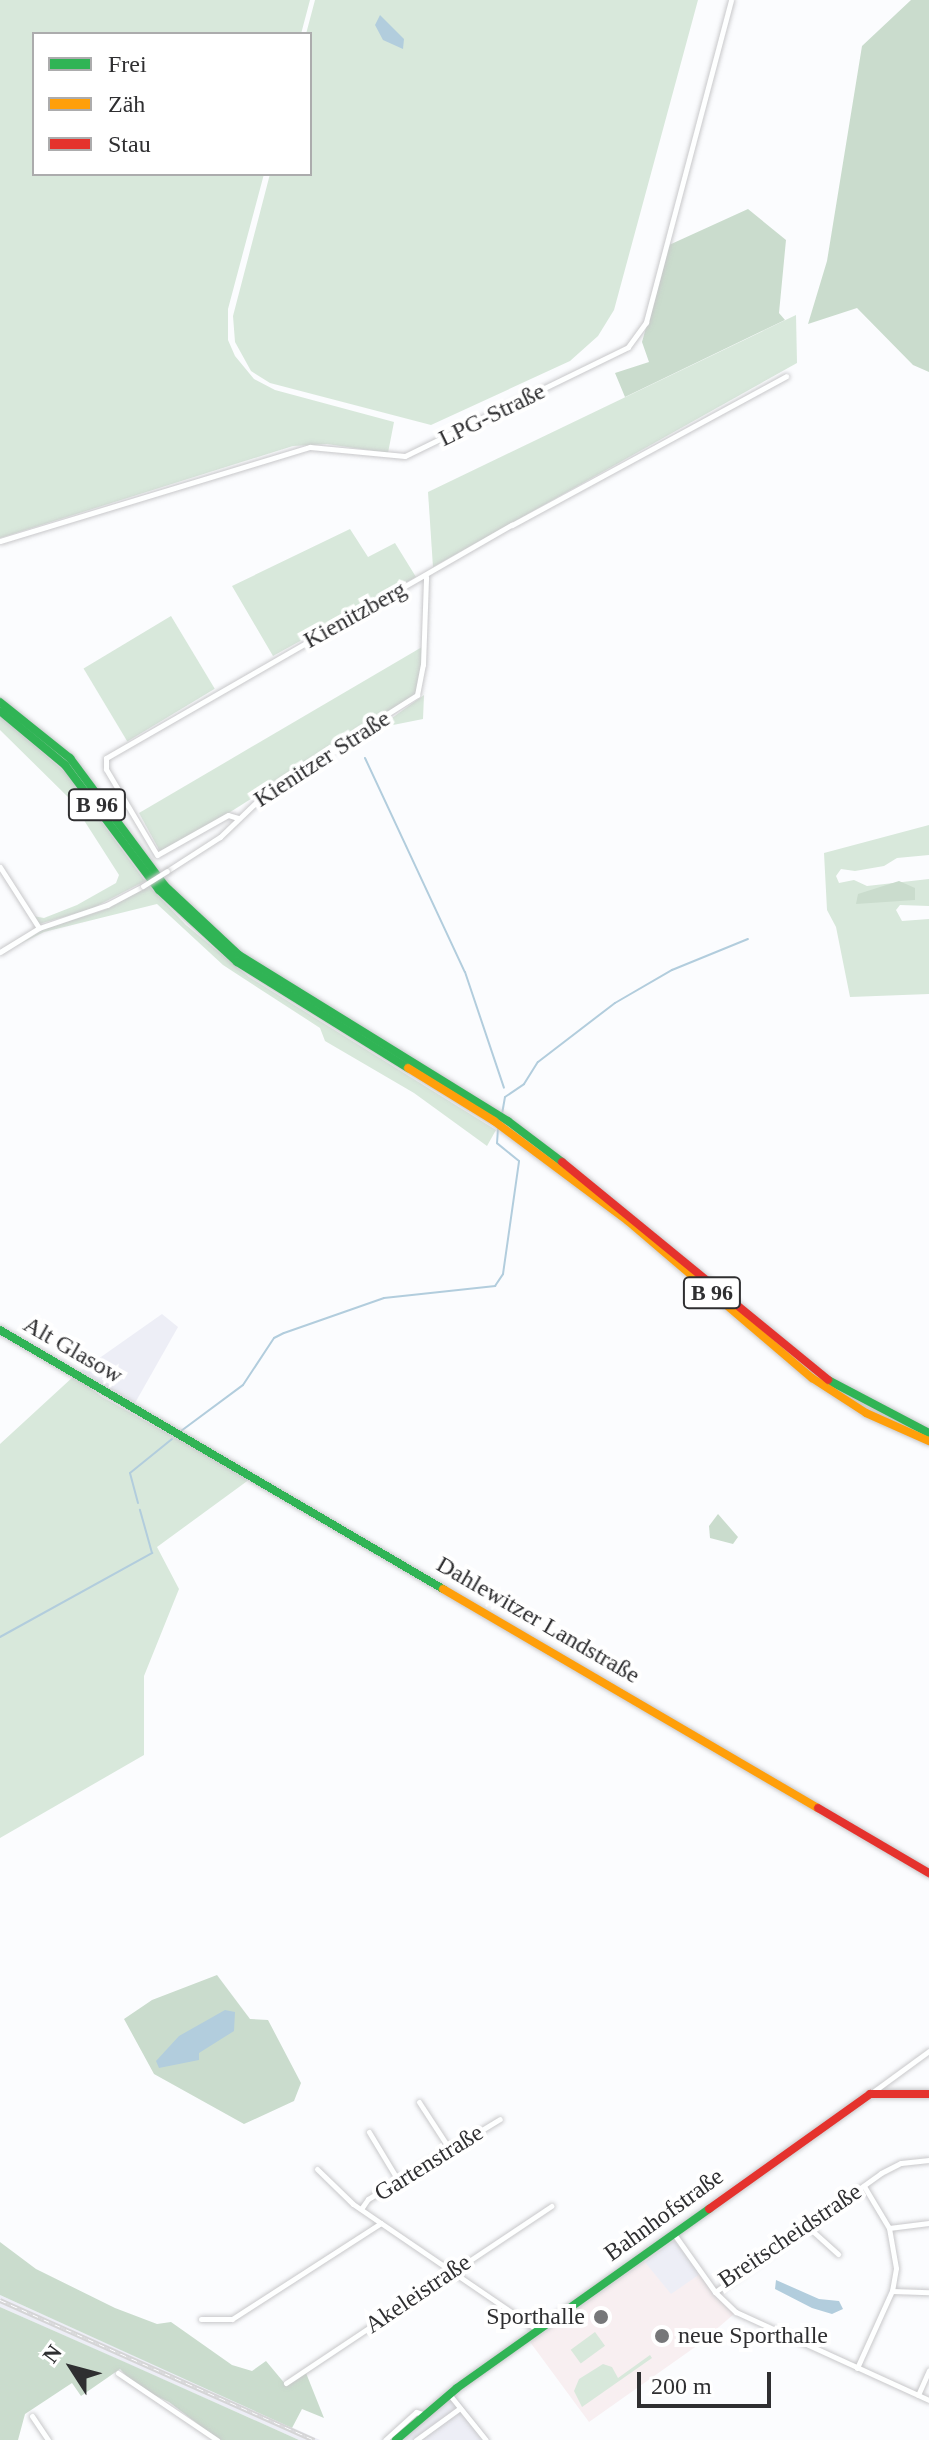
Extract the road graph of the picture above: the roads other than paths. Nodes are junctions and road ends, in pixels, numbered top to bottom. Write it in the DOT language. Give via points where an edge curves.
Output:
graph roads {
  1 [pos="731,0"];
  2 [pos="786,376"];
  3 [pos="0,541"];
  4 [pos="426,576"];
  5 [pos="0,702"];
  6 [pos="0,711"];
  7 [pos="238,818"];
  8 [pos="0,867"];
  9 [pos="39,928"];
  10 [pos="0,952"];
  11 [pos="495,1117"];
  12 [pos="507,1125"];
  13 [pos="0,1330"];
  14 [pos="126,1404"];
  15 [pos="929,1433"];
  16 [pos="929,1441"];
  17 [pos="929,1873"];
  18 [pos="929,2051"];
  19 [pos="870,2094"];
  20 [pos="929,2094"];
  21 [pos="419,2102"];
  22 [pos="500,2119"];
  23 [pos="369,2132"];
  24 [pos="449,2148"];
  25 [pos="929,2160"];
  26 [pos="317,2169"];
  27 [pos="398,2180"];
  28 [pos="864,2186"];
  29 [pos="551,2206"];
  30 [pos="361,2209"];
  31 [pos="381,2223"];
  32 [pos="929,2223"];
  33 [pos="807,2226"];
  34 [pos="889,2228"];
  35 [pos="673,2233"];
  36 [pos="838,2254"];
  37 [pos="453,2271"];
  38 [pos="892,2291"];
  39 [pos="715,2292"];
  40 [pos="929,2292"];
  41 [pos="201,2319"];
  42 [pos="538,2330"];
  43 [pos="857,2368"];
  44 [pos="929,2370"];
  45 [pos="118,2373"];
  46 [pos="286,2383"];
  47 [pos="449,2394"];
  48 [pos="918,2395"];
  49 [pos="929,2400"];
  50 [pos="460,2408"];
  51 [pos="426,2415"];
  52 [pos="32,2416"];
  53 [pos="211,2439"];
  54 [pos="48,2440"];
  55 [pos="385,2440"];
  56 [pos="396,2440"];
  57 [pos="416,2440"];
  58 [pos="486,2440"];
  1 -- 3 [label="street, LPG-Straße" via="648,315 628,347 405,456 310,447"];
  2 -- 4 [label="street, Kienitzberg"];
  4 -- 7 [label="street, Kienitzer Straße" via="417,695 272,787"];
  4 -- 7 [label="street, Kienitzberg" via="106,758 106,769 157,855 228,815"];
  5 -- 11 [label="main road, B 96" via="70,758 165,886 219,939"];
  6 -- 11 [label="main road, B 96" via="65,765 159,890 210,941 265,982"];
  7 -- 9 [label="street, Kienitzer Straße, bridge" via="212,843 143,886 107,905"];
  8 -- 9 [label="street"];
  9 -- 10 [label="street, Kienitzer Straße"];
  11 -- 12 [label="main road, B 96"];
  12 -- 15 [label="main road, B 96" via="632,1214 814,1371 861,1401"];
  12 -- 16 [label="main road, B 96" via="812,1378 866,1413"];
  13 -- 14 [label="main road, Alt Glasow"];
  14 -- 17 [label="main road, Dahlewitzer Landstraße"];
  18 -- 19 [label="street, Bahnhofstraße"];
  19 -- 20 [label="main road"];
  19 -- 35 [label="main road, Bahnhofstraße"];
  21 -- 24 [label="street"];
  22 -- 24 [label="street, Gartenstraße"];
  23 -- 27 [label="street"];
  24 -- 27 [label="street, Gartenstraße"];
  25 -- 28 [label="street, Breitscheidstraße" via="894,2165"];
  26 -- 30 [label="street"];
  27 -- 30 [label="street, Gartenstraße"];
  28 -- 33 [label="street, Breitscheidstraße"];
  28 -- 34 [label="street"];
  29 -- 37 [label="street, Akeleistraße"];
  30 -- 31 [label="street"];
  31 -- 37 [label="street"];
  31 -- 41 [label="street" via="232,2319"];
  32 -- 34 [label="street"];
  33 -- 36 [label="street"];
  33 -- 39 [label="street, Breitscheidstraße"];
  34 -- 38 [label="street" via="896,2259"];
  35 -- 39 [label="street, Breitscheidstraße"];
  35 -- 42 [label="main road, Bahnhofstraße"];
  37 -- 42 [label="street"];
  37 -- 46 [label="street, Akeleistraße"];
  38 -- 40 [label="street"];
  38 -- 43 [label="street"];
  39 -- 43 [label="street" via="736,2312"];
  42 -- 47 [label="main road, Bahnhofstraße"];
  43 -- 48 [label="street"];
  44 -- 48 [label="street"];
  45 -- 53 [label="street"];
  47 -- 50 [label="street"];
  47 -- 51 [label="main road, Bahnhofstraße"];
  48 -- 49 [label="street"];
  50 -- 57 [label="street"];
  50 -- 58 [label="street"];
  51 -- 55 [label="street, Bahnhofstraße" via="416,2412"];
  51 -- 56 [label="main road, Bahnhofstraße"];
  52 -- 54 [label="street"];
}
